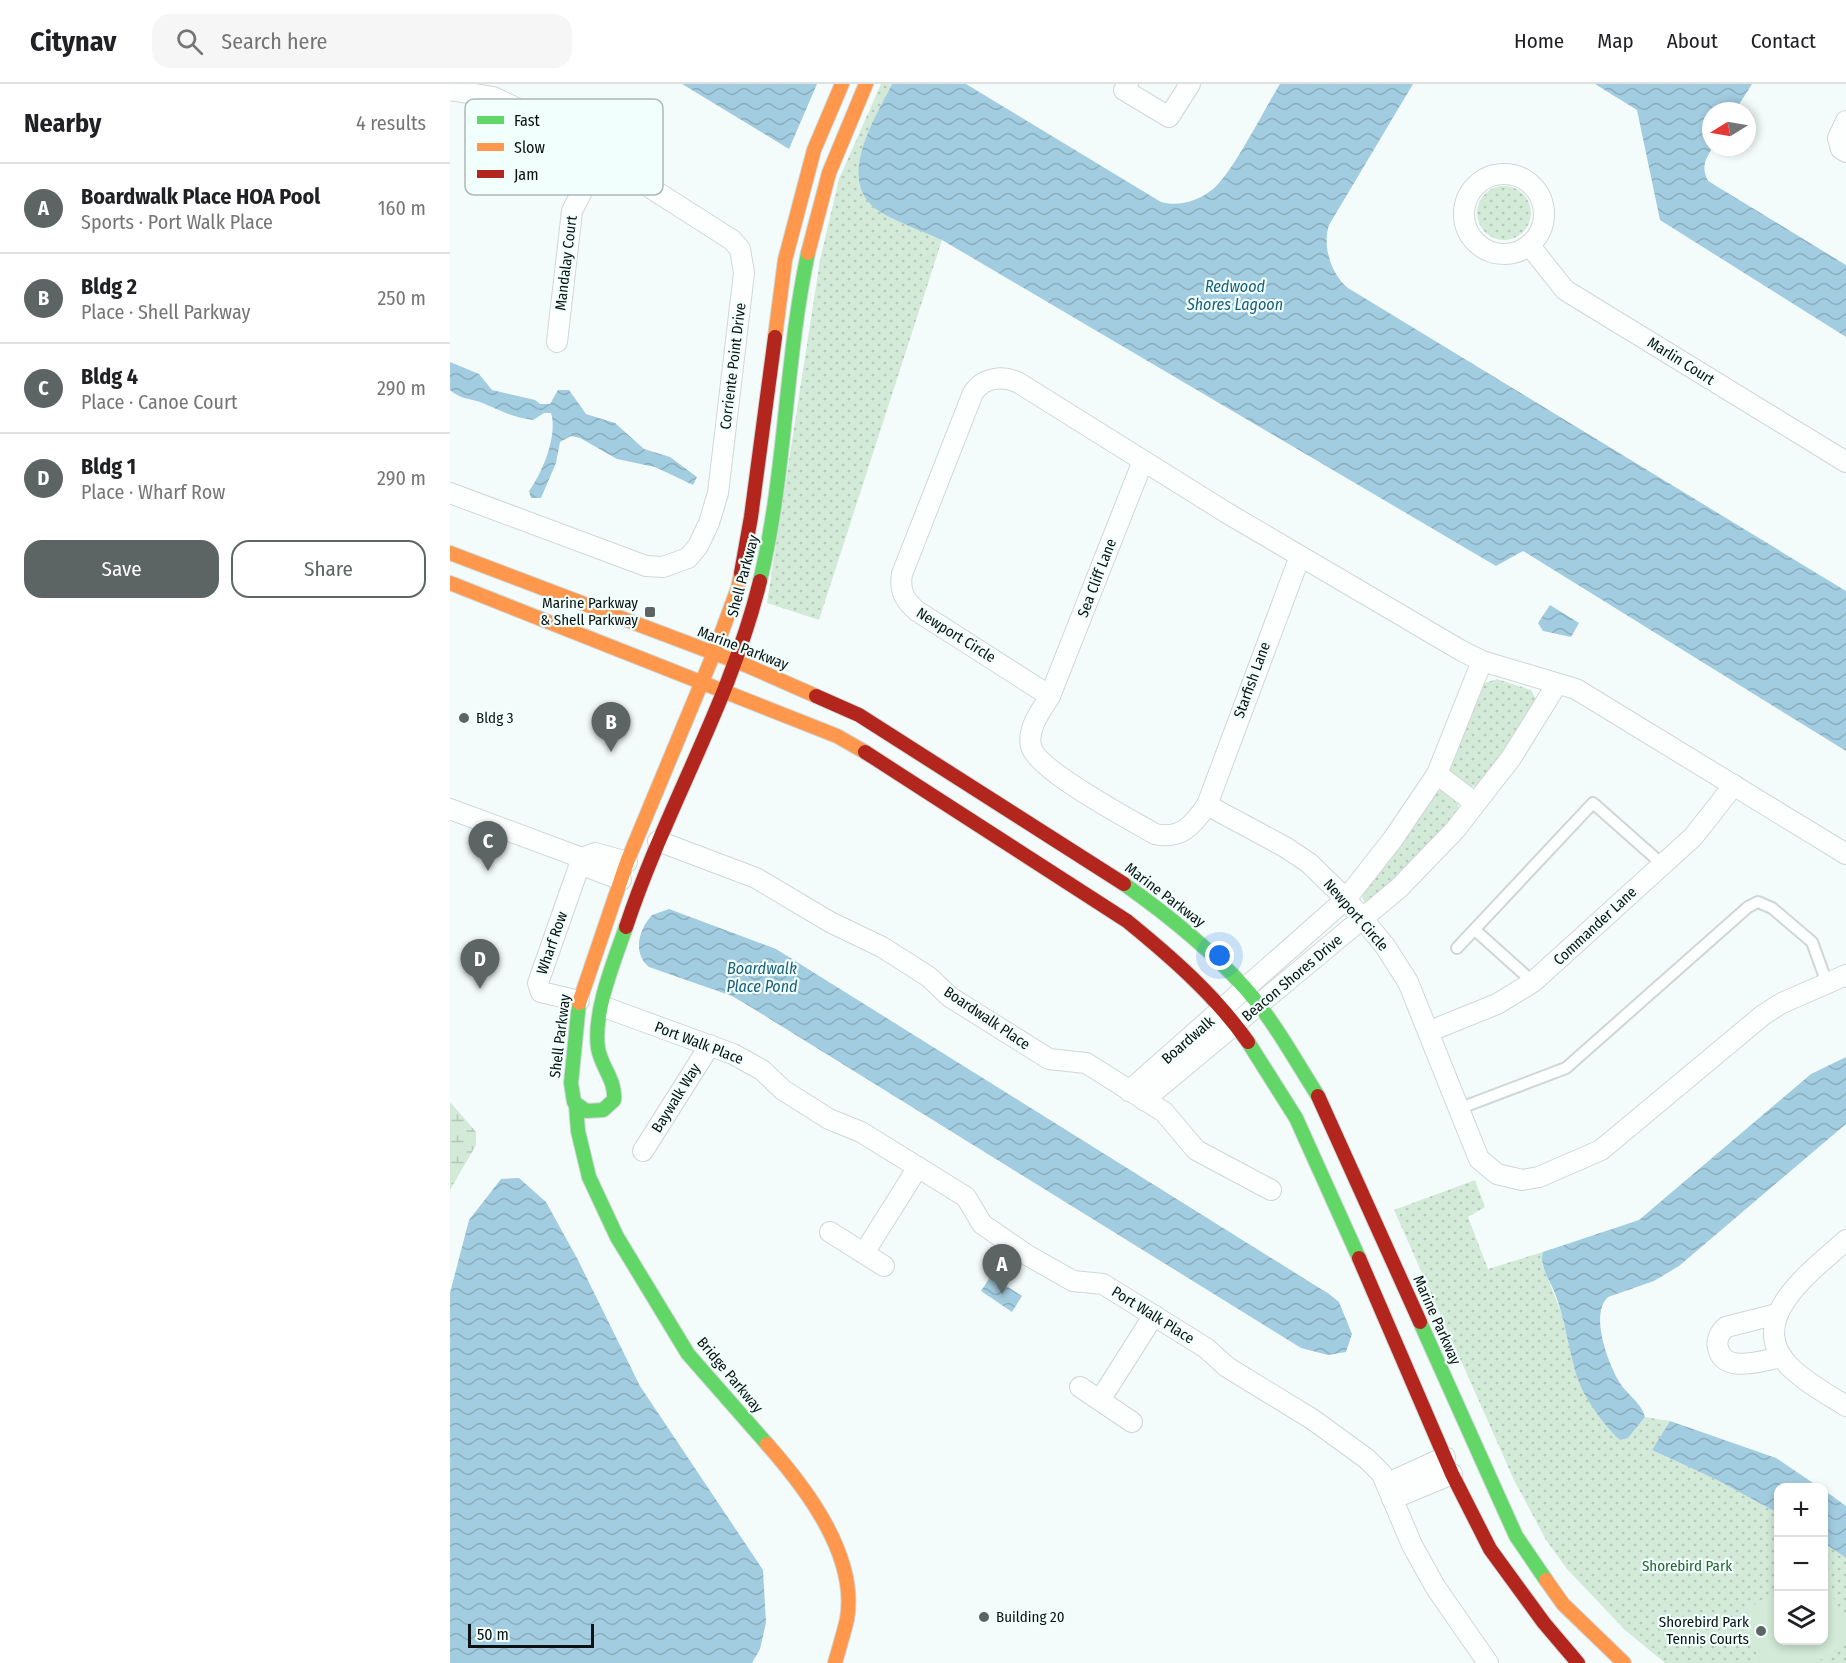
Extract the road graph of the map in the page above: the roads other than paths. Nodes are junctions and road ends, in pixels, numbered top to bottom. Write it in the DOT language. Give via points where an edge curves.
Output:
graph roads {
  1 [pos="842,84"];
  2 [pos="866,84"];
  3 [pos="1190,84"];
  4 [pos="1122,86"];
  5 [pos="450,90"];
  6 [pos="498,99"];
  7 [pos="1846,121"];
  8 [pos="1846,152"];
  9 [pos="663,194"];
  10 [pos="580,195"];
  11 [pos="1530,246"];
  12 [pos="557,342"];
  13 [pos="1143,461"];
  14 [pos="1846,462"];
  15 [pos="450,493"];
  16 [pos="450,553"];
  17 [pos="1300,556"];
  18 [pos="450,583"];
  19 [pos="714,653"];
  20 [pos="734,661"];
  21 [pos="1482,661"];
  22 [pos="702,681"];
  23 [pos="1557,684"];
  24 [pos="722,689"];
  25 [pos="1050,696"];
  26 [pos="1437,774"];
  27 [pos="1734,785"];
  28 [pos="1475,803"];
  29 [pos="1206,805"];
  30 [pos="450,809"];
  31 [pos="658,841"];
  32 [pos="1846,854"];
  33 [pos="581,861"];
  34 [pos="1662,864"];
  35 [pos="624,871"];
  36 [pos="1346,899"];
  37 [pos="1362,920"];
  38 [pos="1475,930"];
  39 [pos="1457,948"];
  40 [pos="1846,975"];
  41 [pos="1533,982"];
  42 [pos="1827,983"];
  43 [pos="1246,989"];
  44 [pos="579,1001"];
  45 [pos="604,1006"];
  46 [pos="1259,1006"];
  47 [pos="1222,1011"];
  48 [pos="1236,1025"];
  49 [pos="1430,1031"];
  50 [pos="710,1045"];
  51 [pos="1137,1095"];
  52 [pos="576,1105"];
  53 [pos="1458,1109"];
  54 [pos="643,1151"];
  55 [pos="918,1167"];
  56 [pos="1271,1190"];
  57 [pos="830,1232"];
  58 [pos="1846,1240"];
  59 [pos="864,1253"];
  60 [pos="884,1266"];
  61 [pos="1777,1314"];
  62 [pos="1154,1315"];
  63 [pos="1782,1357"];
  64 [pos="1080,1387"];
  65 [pos="1100,1400"];
  66 [pos="1846,1406"];
  67 [pos="1132,1422"];
  68 [pos="1448,1466"];
  69 [pos="1389,1492"];
  70 [pos="835,1663"];
  71 [pos="1488,1663"];
  72 [pos="1578,1663"];
  73 [pos="1624,1663"];
  1 -- 19 [label="main road, Shell Parkway" via="814,150 785,260 751,517 738,588"];
  2 -- 20 [label="main road, Shell Parkway" via="839,145 813,230 771,536"];
  3 -- 4 [label="street" via="1169,117"];
  5 -- 6 [label="street, Corriente Point Drive"];
  7 -- 8 [label="street" via="1838,138"];
  9 -- 15 [label="street, Corriente Point Drive" via="727,236 740,249 744,273 718,493 694,551 685,560 663,567 646,566"];
  10 -- 12 [label="street, Mandalay Court" via="572,211"];
  11 -- 11 [label="street" via="1506,255 1488,250 1472,239 1466,228 1465,202 1479,181 1506,173 1531,183 1540,194 1544,215 1539,235"];
  11 -- 14 [label="street, Marlin Court" via="1565,290"];
  13 -- 17 [label="street, Newport Circle"];
  13 -- 25 [label="street, Sea Cliff Lane"];
  13 -- 25 [label="street, Newport Circle" via="1014,380 994,378 973,393 902,574 901,588 906,601 917,611"];
  16 -- 19 [label="main road, Marine Parkway"];
  17 -- 21 [label="street, Newport Circle"];
  17 -- 29 [label="street, Starfish Lane"];
  18 -- 22 [label="main road"];
  19 -- 20 [label="main road, Marine Parkway"];
  19 -- 22 [label="main road, Shell Parkway"];
  20 -- 24 [label="main road, Shell Parkway"];
  20 -- 43 [label="main road, Marine Parkway" via="859,714 942,765 1164,912"];
  21 -- 23 [label="street, Newport Circle"];
  21 -- 26 [label="street, Beacon Shores Drive"];
  22 -- 24 [label="main road"];
  22 -- 35 [label="main road, Shell Parkway"];
  23 -- 27 [label="street, Newport Circle" via="1576,689"];
  23 -- 28 [label="street, Beacon Shores Drive" via="1511,758"];
  24 -- 31 [label="main road, Shell Parkway"];
  24 -- 47 [label="main road" via="837,736 892,767 1127,921 1164,951"];
  25 -- 29 [label="street" via="1030,734 1031,748 1042,764 1155,834 1174,834 1191,827"];
  26 -- 28 [label="street"];
  26 -- 36 [label="street, Beacon Shores Drive" via="1393,840"];
  27 -- 32 [label="street, Newport Circle"];
  27 -- 34 [label="street, Commander Lane" via="1693,837"];
  28 -- 37 [label="street, Beacon Shores Drive" via="1415,872"];
  29 -- 36 [label="street, Newport Circle" via="1301,858"];
  30 -- 33 [label="street"];
  31 -- 45 [label="main road, Shell Parkway" via="627,921"];
  31 -- 51 [label="street, Boardwalk Place" via="766,882 830,922 892,953 929,977 950,997 1049,1059 1086,1064"];
  33 -- 35 [label="street" via="592,853"];
  33 -- 44 [label="street, Wharf Row" via="538,983 542,992"];
  34 -- 38 [label="lane" via="1593,803"];
  34 -- 41 [label="street, Commander Lane"];
  35 -- 44 [label="main road, Shell Parkway"];
  36 -- 37 [label="street, Newport Circle"];
  36 -- 43 [label="street, Beacon Shores Drive"];
  37 -- 46 [label="street, Beacon Shores Drive"];
  37 -- 49 [label="street, Newport Circle" via="1408,982"];
  38 -- 39 [label="lane"];
  38 -- 41 [label="lane"];
  40 -- 42 [label="street, Newport Circle"];
  41 -- 49 [label="street, Commander Lane" via="1497,1004"];
  42 -- 53 [label="street, Newport Circle" via="1763,1015 1601,1150 1539,1177 1515,1179 1486,1167"];
  42 -- 53 [label="lane" via="1812,942 1772,908 1758,902 1566,1068"];
  43 -- 46 [label="main road, Marine Parkway"];
  43 -- 47 [label="street, Boardwalk"];
  44 -- 52 [label="main road, Shell Parkway" via="571,1080"];
  45 -- 50 [label="street, Port Walk Place"];
  45 -- 52 [label="main road, Shell Parkway" via="598,1046 614,1081 615,1097 612,1105 599,1112"];
  46 -- 48 [label="street, Beacon Shores Drive"];
  46 -- 73 [label="main road, Marine Parkway" via="1334,1125 1516,1536 1563,1604"];
  47 -- 48 [label="main road"];
  47 -- 51 [label="street, Boardwalk"];
  48 -- 51 [label="street, Boardwalk"];
  48 -- 68 [label="main road" via="1296,1118"];
  49 -- 53 [label="street, Newport Circle"];
  50 -- 54 [label="street, Baywalk Way"];
  50 -- 55 [label="street, Port Walk Place" via="747,1061 829,1119 861,1132"];
  51 -- 56 [label="street, Boardwalk Place" via="1170,1116 1196,1150"];
  52 -- 70 [label="main road, Bridge Parkway" via="582,1161 615,1234 687,1352 800,1483 829,1528 839,1556 847,1605"];
  55 -- 59 [label="street"];
  55 -- 62 [label="street, Port Walk Place" via="966,1197 982,1224 1027,1255 1073,1281 1103,1284"];
  57 -- 59 [label="street"];
  58 -- 61 [label="street" via="1794,1287"];
  59 -- 60 [label="street"];
  61 -- 63 [label="street" via="1777,1342"];
  61 -- 63 [label="street" via="1726,1327 1719,1336 1718,1347 1725,1359 1736,1365"];
  62 -- 65 [label="street"];
  62 -- 69 [label="street, Port Walk Place" via="1369,1460 1378,1467"];
  63 -- 66 [label="street" via="1799,1374"];
  64 -- 65 [label="street"];
  65 -- 67 [label="street"];
  68 -- 69 [label="street"];
  68 -- 72 [label="main road" via="1490,1549"];
  69 -- 71 [label="street, Port Walk Place" via="1436,1588"];
}
